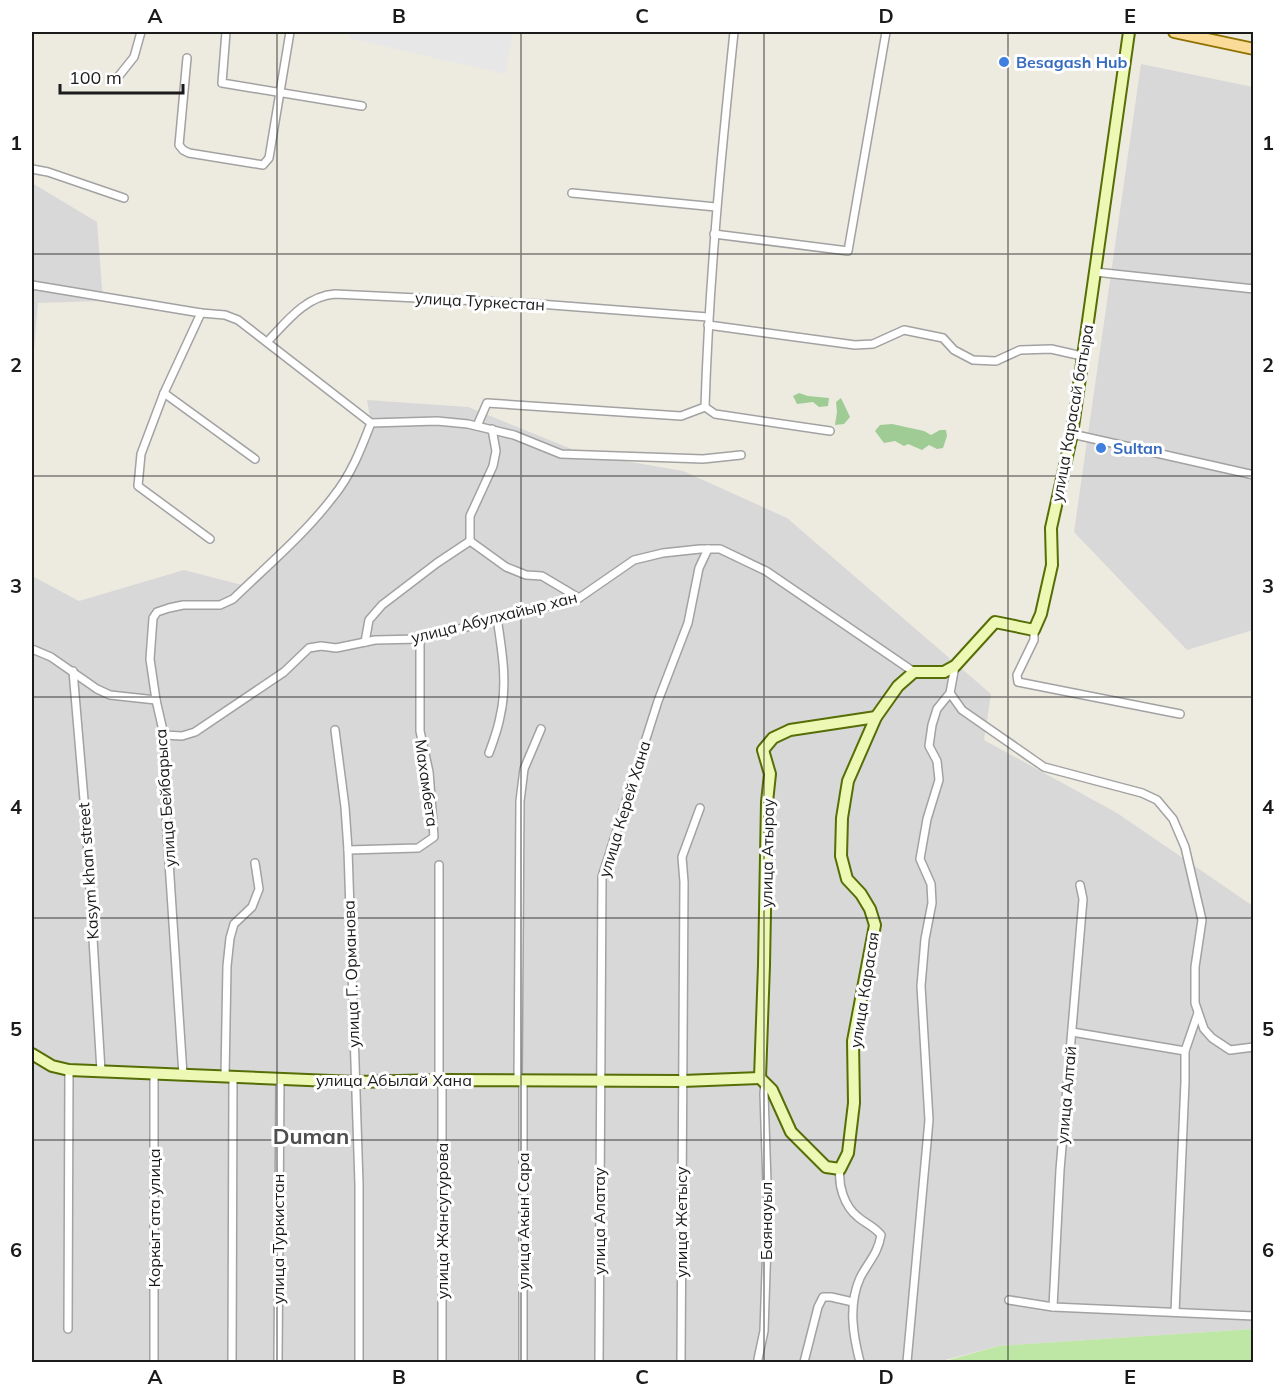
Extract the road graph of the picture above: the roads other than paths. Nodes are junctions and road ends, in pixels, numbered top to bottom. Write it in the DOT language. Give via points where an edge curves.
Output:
graph roads {
  1 [pos="141,32"];
  2 [pos="226,32"];
  3 [pos="290,32"];
  4 [pos="734,32"];
  5 [pos="886,32"];
  6 [pos="1129,32"];
  7 [pos="1174,32"];
  8 [pos="1254,49"];
  9 [pos="187,58"];
  10 [pos="118,77"];
  11 [pos="280,92"];
  12 [pos="362,106"];
  13 [pos="32,169"];
  14 [pos="572,193"];
  15 [pos="124,198"];
  16 [pos="716,207"];
  17 [pos="714,234"];
  18 [pos="1095,272"];
  19 [pos="32,285"];
  20 [pos="1254,289"];
  21 [pos="201,313"];
  22 [pos="708,321"];
  23 [pos="268,341"];
  24 [pos="1082,356"];
  25 [pos="164,393"];
  26 [pos="705,407"];
  27 [pos="371,423"];
  28 [pos="477,426"];
  29 [pos="492,429"];
  30 [pos="830,431"];
  31 [pos="1072,434"];
  32 [pos="741,455"];
  33 [pos="255,459"];
  34 [pos="1254,475"];
  35 [pos="210,539"];
  36 [pos="470,541"];
  37 [pos="708,549"];
  38 [pos="579,598"];
  39 [pos="497,618"];
  40 [pos="1034,630"];
  41 [pos="420,639"];
  42 [pos="365,642"];
  43 [pos="32,649"];
  44 [pos="955,666"];
  45 [pos="73,671"];
  46 [pos="914,672"];
  47 [pos="950,693"];
  48 [pos="156,700"];
  49 [pos="1180,714"];
  50 [pos="876,717"];
  51 [pos="541,729"];
  52 [pos="335,730"];
  53 [pos="164,735"];
  54 [pos="489,753"];
  55 [pos="700,808"];
  56 [pos="348,850"];
  57 [pos="255,863"];
  58 [pos="439,865"];
  59 [pos="1080,885"];
  60 [pos="1198,1013"];
  61 [pos="1072,1032"];
  62 [pos="1254,1047"];
  63 [pos="1185,1051"];
  64 [pos="32,1054"];
  65 [pos="69,1070"];
  66 [pos="101,1071"];
  67 [pos="154,1074"];
  68 [pos="183,1075"];
  69 [pos="229,1077"];
  70 [pos="280,1079"];
  71 [pos="441,1080"];
  72 [pos="521,1080"];
  73 [pos="600,1080"];
  74 [pos="763,1080"];
  75 [pos="682,1081"];
  76 [pos="355,1082"];
  77 [pos="840,1169"];
  78 [pos="1009,1300"];
  79 [pos="854,1302"];
  80 [pos="1053,1307"];
  81 [pos="1175,1312"];
  82 [pos="1254,1316"];
  83 [pos="68,1329"];
  84 [pos="758,1359"];
  85 [pos="153,1362"];
  86 [pos="232,1362"];
  87 [pos="278,1362"];
  88 [pos="359,1362"];
  89 [pos="442,1362"];
  90 [pos="523,1362"];
  91 [pos="599,1362"];
  92 [pos="681,1362"];
  93 [pos="804,1362"];
  94 [pos="860,1362"];
  95 [pos="907,1362"];
  1 -- 10 [label="street" via="134,57"];
  2 -- 11 [label="street" via="222,83"];
  3 -- 11 [label="street"];
  4 -- 16 [label="street"];
  5 -- 17 [label="street" via="848,251"];
  6 -- 18 [label="street, улица Карасай батыра"];
  7 -- 8 [label="main road"];
  9 -- 11 [label="street" via="179,145 189,153 267,163"];
  11 -- 12 [label="street"];
  13 -- 15 [label="street"];
  14 -- 16 [label="street"];
  16 -- 17 [label="street"];
  17 -- 22 [label="street"];
  18 -- 20 [label="street"];
  18 -- 24 [label="street, улица Карасай батыра"];
  19 -- 21 [label="street"];
  21 -- 23 [label="street" via="238,320"];
  21 -- 25 [label="street"];
  22 -- 23 [label="street, улица Туркестан" via="539,304 335,294 314,299"];
  22 -- 24 [label="street, улица Туркестан" via="855,345 873,344 904,330 943,338 954,350 974,360 996,361 1020,350 1051,349"];
  22 -- 26 [label="street"];
  23 -- 27 [label="street"];
  24 -- 31 [label="street, улица Карасай батыра"];
  25 -- 33 [label="street"];
  25 -- 35 [label="street" via="141,454 138,486"];
  26 -- 28 [label="street" via="681,416 487,403"];
  26 -- 30 [label="street" via="715,414"];
  27 -- 28 [label="street" via="437,421"];
  27 -- 48 [label="street, улица Бейбарыса" via="357,459 335,496 233,599 157,612 153,618 150,659"];
  28 -- 29 [label="street"];
  29 -- 32 [label="street" via="561,454 703,459"];
  29 -- 36 [label="street" via="496,452 470,516"];
  31 -- 34 [label="street"];
  31 -- 40 [label="street, улица Карасай батыра" via="1051,528 1052,565"];
  36 -- 38 [label="street" via="506,567 542,576"];
  36 -- 42 [label="street" via="382,605 369,620"];
  37 -- 38 [label="street, улица Абулхайыр хан" via="634,560"];
  37 -- 46 [label="street, улица Абулхайыр хан" via="720,549 766,571"];
  37 -- 73 [label="street, улица Керей Хана" via="699,568 688,624 658,701 602,877"];
  38 -- 39 [label="street, улица Абулхайыр хан"];
  39 -- 41 [label="street, улица Абулхайыр хан"];
  39 -- 54 [label="street" via="504,691 501,717"];
  40 -- 44 [label="street" via="995,622"];
  40 -- 49 [label="street" via="1018,681"];
  41 -- 42 [label="street, улица Абулхайыр хан"];
  41 -- 56 [label="street, Махамбета" via="420,732 429,771 434,837 418,848"];
  42 -- 53 [label="street, улица Абулхайыр хан" via="309,648 284,672 195,732"];
  43 -- 45 [label="street"];
  44 -- 46 [label="street" via="944,672"];
  44 -- 47 [label="street"];
  45 -- 48 [label="street" via="110,695"];
  45 -- 66 [label="street, Kasym khan street"];
  46 -- 50 [label="street" via="898,686"];
  47 -- 60 [label="street" via="962,710 1044,767 1142,792 1157,800 1173,819 1185,847 1202,920 1195,967"];
  47 -- 95 [label="street" via="937,709 932,725 929,746 937,761 939,780 920,859 931,884 932,903 921,986 929,1120"];
  48 -- 53 [label="street, улица Бейбарыса"];
  50 -- 74 [label="street, улица Атырау" via="790,730 773,738 763,750 770,774"];
  50 -- 77 [label="street, улица Карасая" via="849,781 842,818 841,856 847,879 861,894 875,925 853,1041 854,1103 848,1153"];
  51 -- 72 [label="street, улица Акын Сара" via="524,769 520,801"];
  52 -- 56 [label="street, улица Г. Орманова"];
  53 -- 68 [label="street, улица Бейбарыса"];
  55 -- 75 [label="street, улица Жетысу" via="682,857"];
  56 -- 76 [label="street, улица Г. Орманова"];
  57 -- 69 [label="street" via="259,889 252,907 234,924 230,938"];
  58 -- 71 [label="street, улица Жансугурова"];
  59 -- 61 [label="street, улица Алтай" via="1083,899"];
  60 -- 62 [label="street" via="1204,1029 1230,1050"];
  60 -- 63 [label="street"];
  61 -- 63 [label="street"];
  61 -- 80 [label="street, улица Алтай"];
  63 -- 81 [label="street"];
  64 -- 65 [label="street, улица Абылай Хана" via="52,1066"];
  65 -- 66 [label="street, улица Абылай Хана"];
  65 -- 83 [label="street"];
  66 -- 67 [label="street, улица Абылай Хана"];
  67 -- 68 [label="street, улица Абылай Хана"];
  67 -- 85 [label="street, Коркыт ата улица"];
  68 -- 69 [label="street, улица Абылай Хана"];
  69 -- 70 [label="street, улица Абылай Хана"];
  69 -- 86 [label="street"];
  70 -- 76 [label="street, улица Абылай Хана"];
  70 -- 87 [label="street, улица Туркистан"];
  71 -- 72 [label="street, улица Абылай Хана"];
  71 -- 76 [label="street, улица Абылай Хана"];
  71 -- 89 [label="street, улица Жансугурова"];
  72 -- 73 [label="street, улица Абылай Хана"];
  72 -- 90 [label="street, улица Акын Сара"];
  73 -- 75 [label="street, улица Абылай Хана"];
  73 -- 91 [label="street, улица Алатау"];
  74 -- 75 [label="street, улица Абылай Хана"];
  74 -- 77 [label="street" via="772,1090 791,1132 826,1167"];
  74 -- 84 [label="street, Баянауыл" via="768,1225 764,1331"];
  75 -- 92 [label="street, улица Жетысу"];
  76 -- 88 [label="street, улица Г. Орманова"];
  77 -- 79 [label="street" via="839,1181 846,1202 857,1217 874,1226 880,1235 879,1248 860,1278"];
  78 -- 80 [label="street"];
  79 -- 93 [label="street" via="823,1298"];
  79 -- 94 [label="street" via="853,1335"];
  80 -- 81 [label="street"];
  81 -- 82 [label="street"];
}
